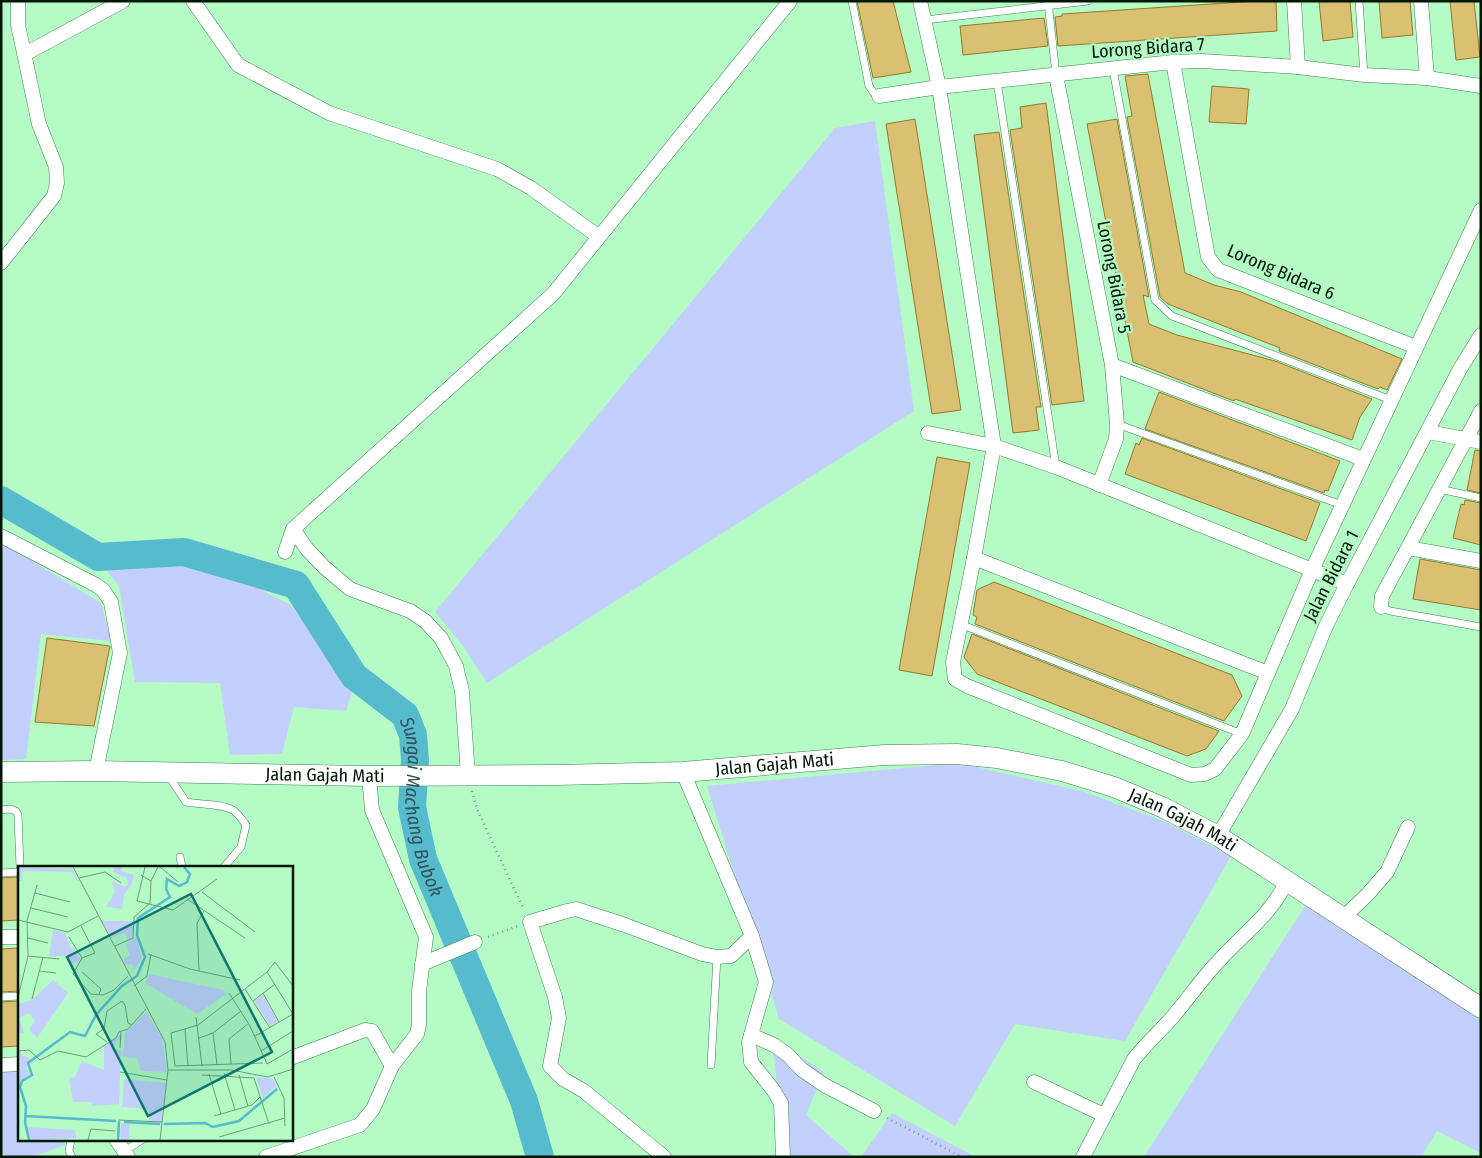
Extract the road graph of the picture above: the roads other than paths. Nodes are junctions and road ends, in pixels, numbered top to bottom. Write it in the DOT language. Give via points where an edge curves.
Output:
graph roads {
  1 [pos="18,1"];
  2 [pos="123,1"];
  3 [pos="192,1"];
  4 [pos="790,1"];
  5 [pos="852,1"];
  6 [pos="920,1"];
  7 [pos="1088,1"];
  8 [pos="1294,1"];
  9 [pos="1359,1"];
  10 [pos="1421,1"];
  11 [pos="1048,3"];
  12 [pos="925,20"];
  13 [pos="25,54"];
  14 [pos="1173,62"];
  15 [pos="1298,67"];
  16 [pos="1113,68"];
  17 [pos="1056,75"];
  18 [pos="1364,75"];
  19 [pos="1427,78"];
  20 [pos="998,81"];
  21 [pos="939,86"];
  22 [pos="1481,86"];
  23 [pos="879,96"];
  24 [pos="1481,210"];
  25 [pos="598,236"];
  26 [pos="1,263"];
  27 [pos="1481,335"];
  28 [pos="1416,347"];
  29 [pos="1112,365"];
  30 [pos="1391,400"];
  31 [pos="1481,411"];
  32 [pos="1117,424"];
  33 [pos="1428,432"];
  34 [pos="928,433"];
  35 [pos="1465,439"];
  36 [pos="1481,442"];
  37 [pos="994,446"];
  38 [pos="1363,459"];
  39 [pos="1056,467"];
  40 [pos="1099,485"];
  41 [pos="1438,489"];
  42 [pos="1481,498"];
  43 [pos="1342,506"];
  44 [pos="293,529"];
  45 [pos="1,536"];
  46 [pos="1408,548"];
  47 [pos="285,552"];
  48 [pos="974,558"];
  49 [pos="1481,562"];
  50 [pos="1312,570"];
  51 [pos="1346,584"];
  52 [pos="1381,607"];
  53 [pos="960,624"];
  54 [pos="1481,627"];
  55 [pos="1268,672"];
  56 [pos="1242,734"];
  57 [pos="96,771"];
  58 [pos="1,772"];
  59 [pos="166,772"];
  60 [pos="683,772"];
  61 [pos="468,775"];
  62 [pos="378,776"];
  63 [pos="1,810"];
  64 [pos="1408,827"];
  65 [pos="1218,836"];
  66 [pos="180,857"];
  67 [pos="20,866"];
  68 [pos="182,866"];
  69 [pos="225,866"];
  70 [pos="1,872"];
  71 [pos="18,872"];
  72 [pos="1287,880"];
  73 [pos="1344,917"];
  74 [pos="752,936"];
  75 [pos="1,937"];
  76 [pos="18,937"];
  77 [pos="475,942"];
  78 [pos="717,957"];
  79 [pos="422,964"];
  80 [pos="18,996"];
  81 [pos="1,997"];
  82 [pos="1481,1008"];
  83 [pos="751,1035"];
  84 [pos="292,1058"];
  85 [pos="18,1064"];
  86 [pos="1,1065"];
  87 [pos="711,1065"];
  88 [pos="392,1066"];
  89 [pos="1034,1082"];
  90 [pos="874,1111"];
  91 [pos="1104,1115"];
  92 [pos="72,1140"];
  93 [pos="117,1140"];
  94 [pos="141,1140"];
  95 [pos="126,1154"];
  96 [pos="268,1156"];
  97 [pos="72,1157"];
  98 [pos="664,1157"];
  99 [pos="783,1157"];
  100 [pos="1083,1157"];
  1 -- 13 [label="street" via="18,25"];
  2 -- 13 [label="street"];
  3 -- 25 [label="street" via="238,65 329,113 497,169 531,188"];
  4 -- 25 [label="street"];
  5 -- 23 [label="lane" via="869,86"];
  6 -- 12 [label="street"];
  7 -- 11 [label="lane"];
  8 -- 15 [label="street"];
  9 -- 18 [label="lane"];
  10 -- 19 [label="street"];
  11 -- 12 [label="lane"];
  11 -- 17 [label="lane"];
  12 -- 21 [label="street"];
  13 -- 26 [label="street" via="39,124 56,167 57,183 54,196"];
  14 -- 15 [label="street, Lorong Bidara 7"];
  14 -- 16 [label="street, Lorong Bidara 7"];
  14 -- 28 [label="street, Lorong Bidara 6" via="1208,257 1218,270"];
  15 -- 18 [label="street, Lorong Bidara 7"];
  16 -- 17 [label="street, Lorong Bidara 7"];
  16 -- 30 [label="lane" via="1154,300 1172,316"];
  17 -- 20 [label="street, Lorong Bidara 7"];
  17 -- 29 [label="street, Lorong Bidara 5"];
  18 -- 19 [label="street, Lorong Bidara 7"];
  19 -- 22 [label="street, Lorong Bidara 7"];
  20 -- 21 [label="street, Lorong Bidara 7"];
  20 -- 39 [label="lane"];
  21 -- 23 [label="street, Lorong Bidara 7"];
  21 -- 37 [label="street"];
  24 -- 28 [label="street"];
  25 -- 44 [label="street" via="553,294"];
  27 -- 33 [label="street, Jalan Bidara 1"];
  28 -- 30 [label="street"];
  29 -- 32 [label="street, Lorong Bidara 5"];
  29 -- 38 [label="street"];
  30 -- 38 [label="street"];
  31 -- 35 [label="street"];
  32 -- 40 [label="street, Lorong Bidara 5" via="1116,439"];
  32 -- 43 [label="lane"];
  33 -- 35 [label="street"];
  33 -- 51 [label="street, Jalan Bidara 1"];
  34 -- 37 [label="street"];
  35 -- 36 [label="street"];
  35 -- 41 [label="street"];
  37 -- 39 [label="street"];
  37 -- 48 [label="street"];
  38 -- 43 [label="street"];
  39 -- 40 [label="street"];
  40 -- 50 [label="street"];
  41 -- 42 [label="lane"];
  41 -- 46 [label="street"];
  43 -- 50 [label="street"];
  44 -- 47 [label="street"];
  44 -- 61 [label="street" via="324,567 350,589 410,611 441,638 456,666 462,691"];
  45 -- 57 [label="street" via="103,590 111,602 120,653"];
  46 -- 49 [label="street"];
  46 -- 52 [label="street" via="1382,596"];
  48 -- 53 [label="street"];
  48 -- 55 [label="street"];
  50 -- 51 [label="street"];
  50 -- 55 [label="street"];
  51 -- 65 [label="street, Jalan Bidara 1" via="1292,709"];
  52 -- 54 [label="lane"];
  53 -- 56 [label="lane"];
  53 -- 56 [label="street" via="953,662 955,679 1191,775 1215,769"];
  55 -- 56 [label="street"];
  57 -- 58 [label="main road, Jalan Gajah Mati"];
  57 -- 59 [label="main road, Jalan Gajah Mati"];
  59 -- 62 [label="main road, Jalan Gajah Mati"];
  59 -- 69 [label="lane" via="186,802 234,810 246,825 241,847"];
  60 -- 61 [label="main road, Jalan Gajah Mati"];
  60 -- 65 [label="main road, Jalan Gajah Mati" via="884,755 957,754 997,758 1062,771 1114,787 1162,806"];
  60 -- 74 [label="street"];
  61 -- 62 [label="main road, Jalan Gajah Mati"];
  62 -- 79 [label="street" via="372,810 426,937"];
  63 -- 67 [label="lane" via="16,811 18,816"];
  64 -- 73 [label="street" via="1386,872"];
  65 -- 72 [label="main road, Jalan Gajah Mati"];
  66 -- 68 [label="lane"];
  70 -- 71 [label="lane"];
  72 -- 73 [label="main road, Jalan Gajah Mati"];
  72 -- 91 [label="street" via="1278,899 1260,921 1216,963 1170,1020 1144,1045"];
  73 -- 82 [label="main road, Jalan Gajah Mati"];
  74 -- 78 [label="street" via="731,956"];
  74 -- 83 [label="street" via="766,982"];
  75 -- 76 [label="street"];
  77 -- 79 [label="street"];
  78 -- 87 [label="lane"];
  78 -- 98 [label="street" via="576,910 530,922 559,1018 550,1066"];
  79 -- 88 [label="street" via="417,1034"];
  80 -- 81 [label="lane"];
  83 -- 90 [label="street" via="774,1045 824,1085"];
  83 -- 99 [label="street" via="751,1062 781,1103"];
  84 -- 88 [label="street" via="366,1030 376,1035"];
  85 -- 86 [label="street"];
  88 -- 96 [label="street" via="373,1109 360,1125"];
  89 -- 91 [label="street"];
  91 -- 100 [label="street"];
  92 -- 97 [label="lane"];
  93 -- 95 [label="street"];
  94 -- 95 [label="lane"];
}
